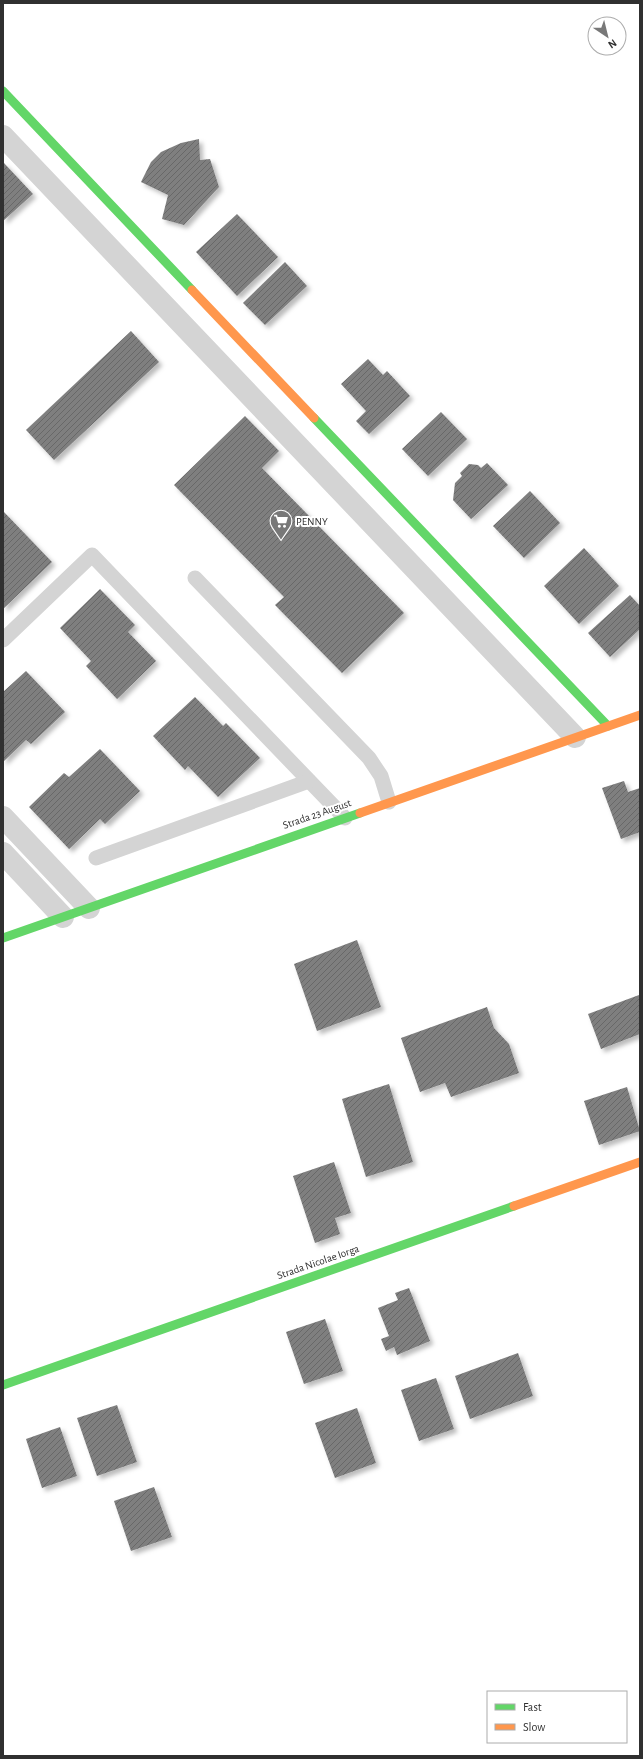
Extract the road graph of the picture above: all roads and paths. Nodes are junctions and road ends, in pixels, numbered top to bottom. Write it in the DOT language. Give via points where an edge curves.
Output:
graph roads {
  1 [pos="3,91"];
  2 [pos="3,136"];
  3 [pos="195,578"];
  4 [pos="3,640"];
  5 [pos="640,715"];
  6 [pos="608,726"];
  7 [pos="575,737"];
  8 [pos="309,781"];
  9 [pos="388,802"];
  10 [pos="3,817"];
  11 [pos="345,818"];
  12 [pos="3,853"];
  13 [pos="96,858"];
  14 [pos="89,908"];
  15 [pos="63,917"];
  16 [pos="3,938"];
  17 [pos="640,1162"];
  18 [pos="3,1385"];
  1 -- 6 [label="street"];
  2 -- 7 [label="street"];
  3 -- 9 [label="lane" via="369,758 381,776"];
  4 -- 8 [label="lane" via="92,555"];
  5 -- 6 [label="street, Strada 23 August"];
  6 -- 7 [label="street, Strada 23 August"];
  7 -- 9 [label="street, Strada 23 August"];
  8 -- 11 [label="lane"];
  8 -- 13 [label="lane"];
  9 -- 11 [label="street, Strada 23 August"];
  10 -- 14 [label="street"];
  11 -- 14 [label="street, Strada 23 August"];
  12 -- 15 [label="street"];
  14 -- 15 [label="street, Strada 23 August"];
  15 -- 16 [label="street, Strada 23 August"];
  17 -- 18 [label="street, Strada Nicolae Iorga"];
}
